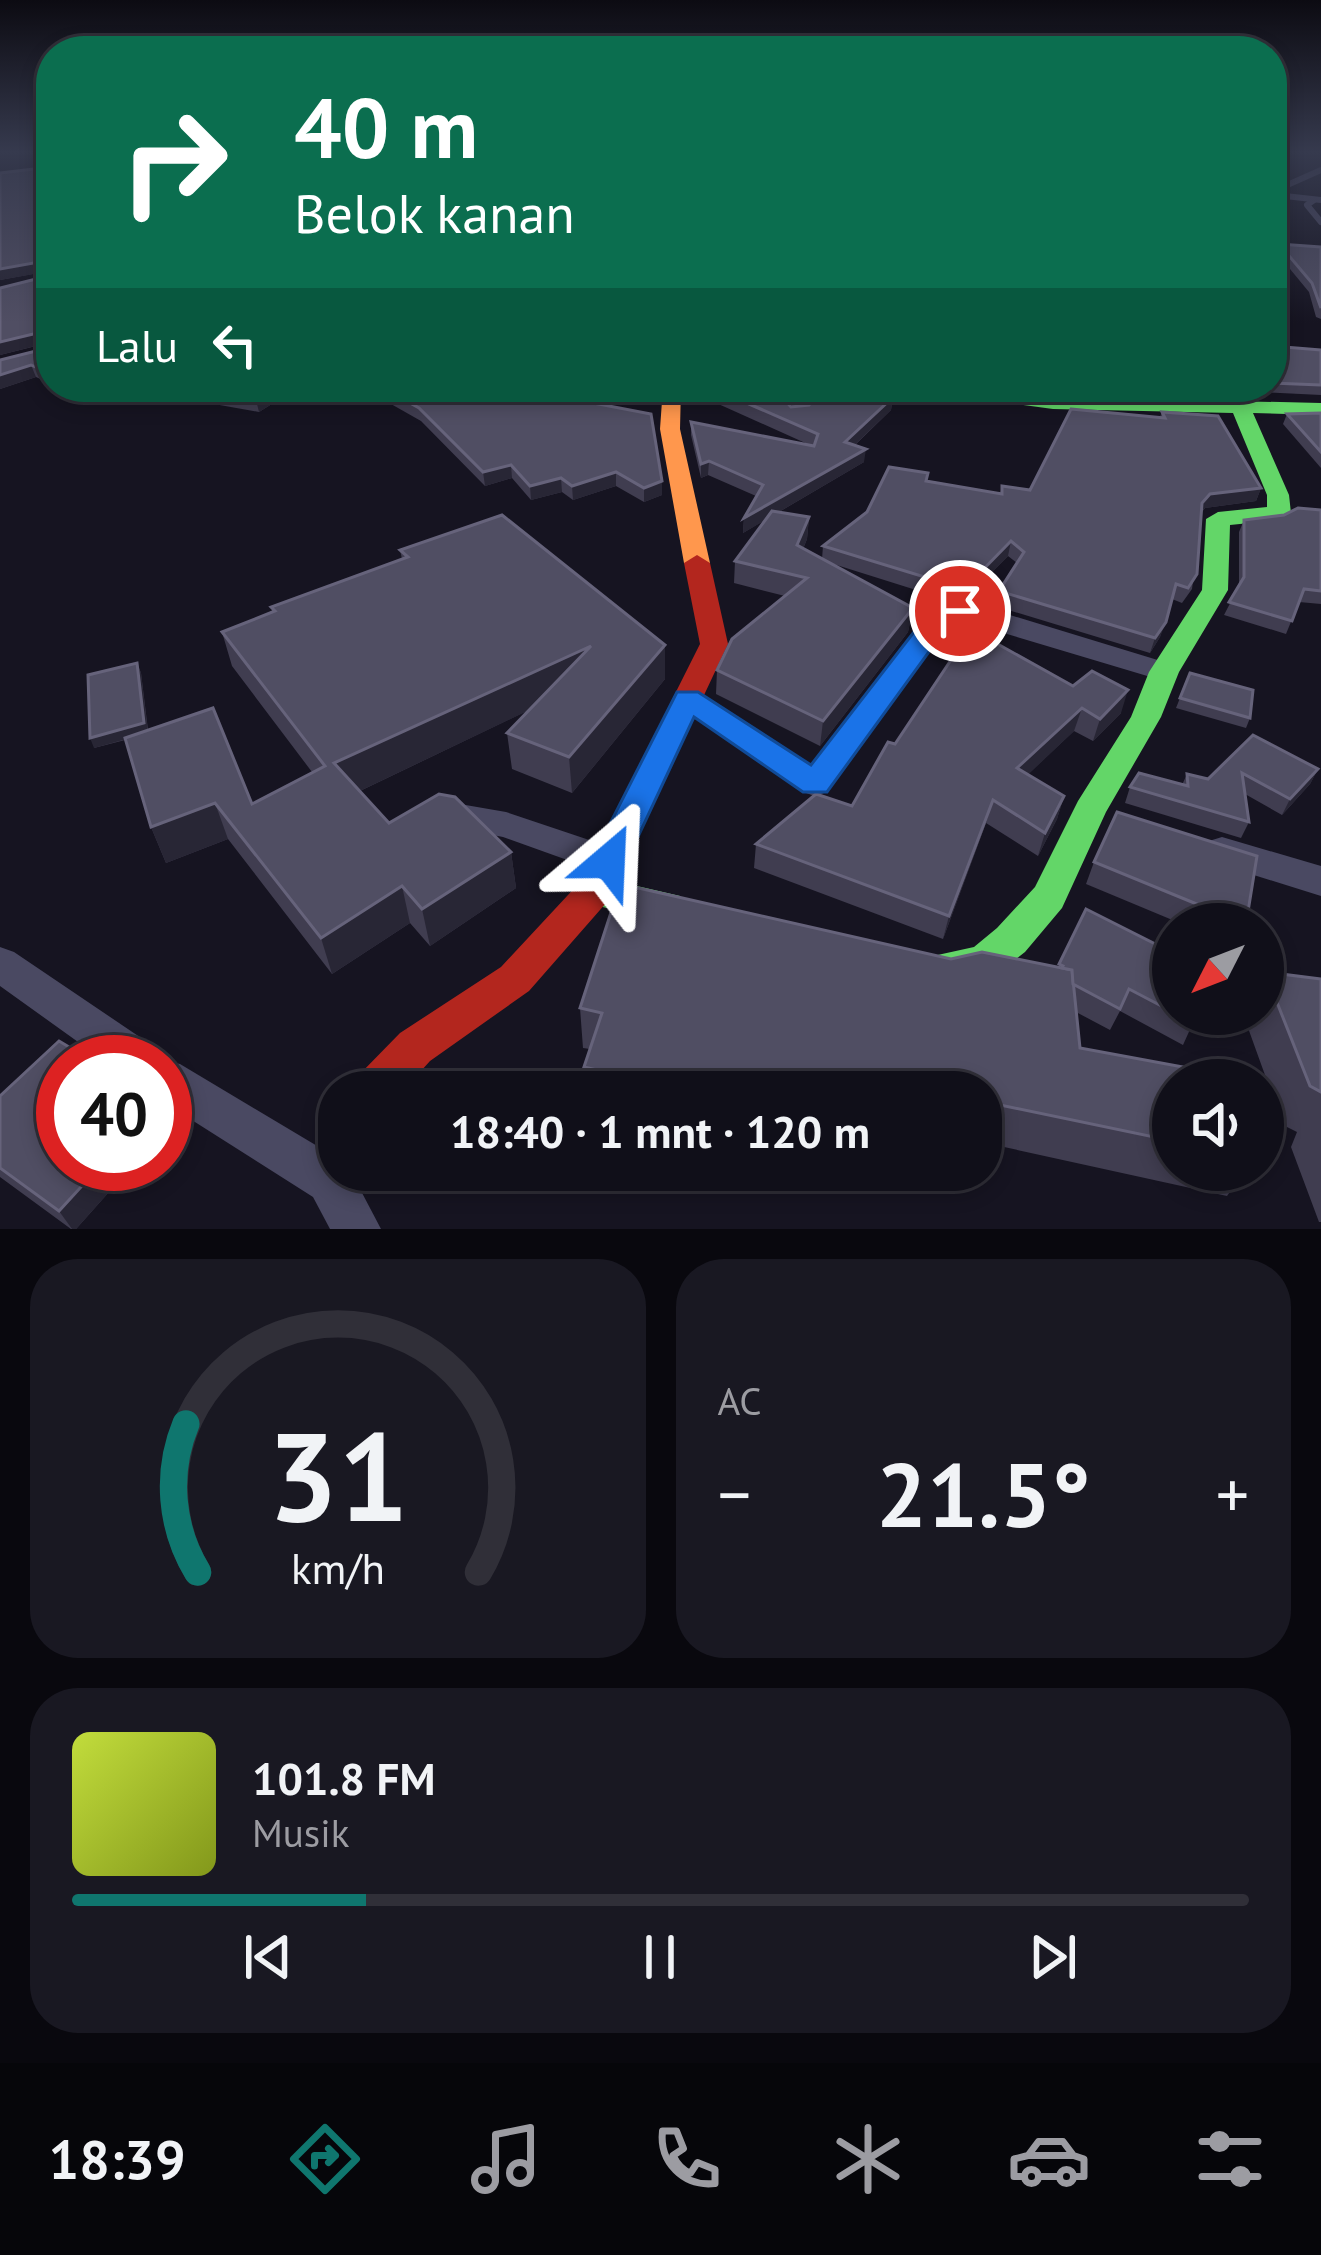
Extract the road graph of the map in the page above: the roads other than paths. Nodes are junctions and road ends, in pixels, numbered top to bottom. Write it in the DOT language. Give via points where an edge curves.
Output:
graph roads {
  1 [pos="671,402"];
  2 [pos="805,402"];
  3 [pos="1036,402"];
  4 [pos="1240,407"];
  5 [pos="1321,409"];
  6 [pos="797,411"];
  7 [pos="1164,672"];
  8 [pos="688,699"];
  9 [pos="1090,810"];
  10 [pos="454,816"];
  11 [pos="1132,823"];
  12 [pos="1195,842"];
  13 [pos="602,876"];
  14 [pos="1321,881"];
  15 [pos="687,912"];
  16 [pos="0,964"];
  17 [pos="918,964"];
  18 [pos="102,1035"];
  19 [pos="393,1071"];
  20 [pos="192,1094"];
  21 [pos="318,1162"];
  22 [pos="342,1191"];
  23 [pos="356,1229"];
  1 -- 8 [label="main road" via="714,644"];
  2 -- 6 [label="street"];
  3 -- 4 [label="main road"];
  4 -- 5 [label="main road"];
  4 -- 7 [label="main road" via="1280,513 1218,519 1214,590"];
  7 -- 8 [label="street" via="955,612 934,625 815,784"];
  7 -- 9 [label="main road"];
  8 -- 13 [label="main road"];
  9 -- 11 [label="street"];
  9 -- 17 [label="main road" via="1049,897 1011,940 983,962"];
  10 -- 13 [label="street" via="506,825"];
  12 -- 14 [label="street"];
  13 -- 15 [label="main road"];
  13 -- 19 [label="main road" via="515,980"];
  16 -- 18 [label="street"];
  20 -- 21 [label="street"];
  22 -- 23 [label="street"];
}
